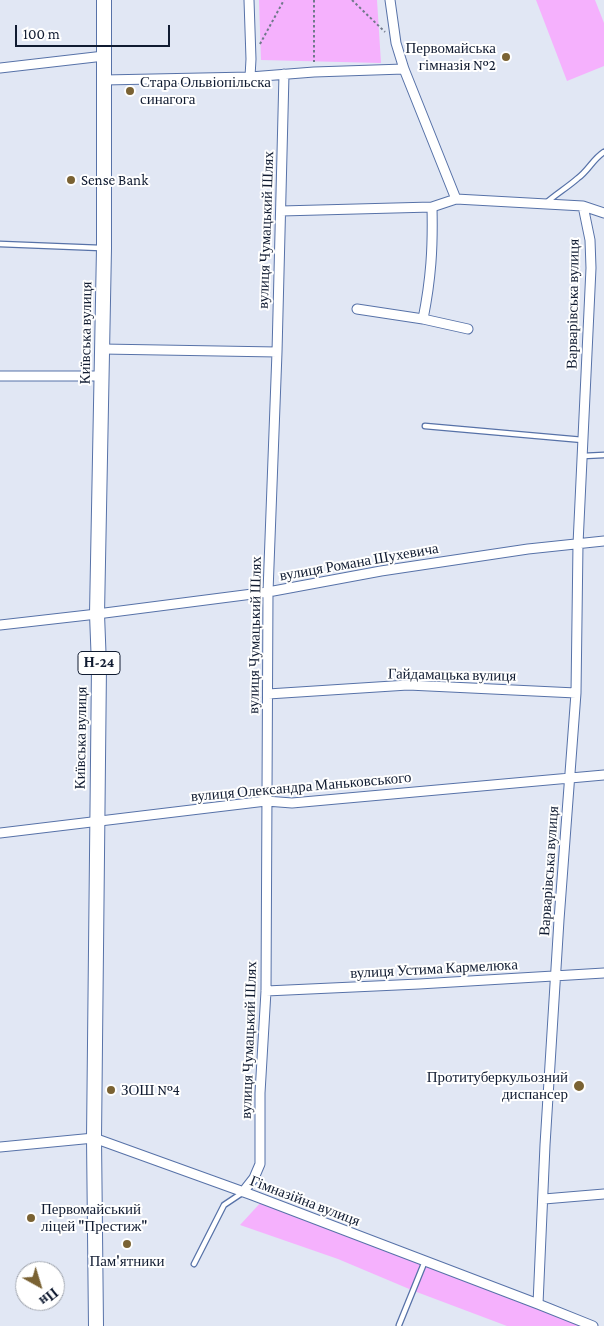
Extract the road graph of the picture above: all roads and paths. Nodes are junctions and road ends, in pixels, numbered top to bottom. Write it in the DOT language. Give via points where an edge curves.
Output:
graph roads {
  1 [pos="104,0"];
  2 [pos="249,0"];
  3 [pos="284,0"];
  4 [pos="314,0"];
  5 [pos="352,0"];
  6 [pos="390,0"];
  7 [pos="396,43"];
  8 [pos="104,56"];
  9 [pos="251,59"];
  10 [pos="0,68"];
  11 [pos="404,69"];
  12 [pos="314,72"];
  13 [pos="284,74"];
  14 [pos="250,77"];
  15 [pos="104,80"];
  16 [pos="604,152"];
  17 [pos="456,199"];
  18 [pos="546,203"];
  19 [pos="582,206"];
  20 [pos="432,207"];
  21 [pos="280,211"];
  22 [pos="604,213"];
  23 [pos="0,244"];
  24 [pos="104,248"];
  25 [pos="357,310"];
  26 [pos="422,319"];
  27 [pos="468,329"];
  28 [pos="102,349"];
  29 [pos="276,352"];
  30 [pos="0,376"];
  31 [pos="102,376"];
  32 [pos="425,426"];
  33 [pos="583,440"];
  34 [pos="604,455"];
  35 [pos="582,456"];
  36 [pos="604,541"];
  37 [pos="578,544"];
  38 [pos="268,592"];
  39 [pos="97,614"];
  40 [pos="0,624"];
  41 [pos="576,693"];
  42 [pos="268,694"];
  43 [pos="604,775"];
  44 [pos="569,778"];
  45 [pos="266,801"];
  46 [pos="97,821"];
  47 [pos="0,833"];
  48 [pos="604,973"];
  49 [pos="556,976"];
  50 [pos="266,991"];
  51 [pos="94,1138"];
  52 [pos="0,1146"];
  53 [pos="243,1192"];
  54 [pos="604,1194"];
  55 [pos="544,1199"];
  56 [pos="426,1261"];
  57 [pos="194,1264"];
  58 [pos="538,1304"];
  59 [pos="399,1325"];
  60 [pos="96,1326"];
  61 [pos="593,1326"];
  1 -- 8 [label="main road, Київська вулиця / Н-24"];
  2 -- 9 [label="street"];
  3 -- 9 [label="path"];
  4 -- 12 [label="path"];
  5 -- 7 [label="path"];
  6 -- 7 [label="street"];
  7 -- 11 [label="street"];
  8 -- 10 [label="street"];
  8 -- 15 [label="main road, Київська вулиця / Н-24"];
  9 -- 14 [label="street"];
  11 -- 12 [label="street"];
  11 -- 17 [label="street"];
  12 -- 13 [label="street"];
  13 -- 14 [label="street"];
  13 -- 21 [label="street, вулиця Чумацький Шлях"];
  14 -- 15 [label="street"];
  15 -- 24 [label="main road, Київська вулиця / Н-24"];
  16 -- 18 [label="lane" via="580,178"];
  17 -- 18 [label="street"];
  17 -- 20 [label="street"];
  18 -- 19 [label="street"];
  19 -- 22 [label="street"];
  19 -- 33 [label="street, Варварівська вулиця" via="590,240"];
  20 -- 21 [label="street"];
  20 -- 26 [label="street" via="430,282"];
  21 -- 29 [label="street, вулиця Чумацький Шлях"];
  23 -- 24 [label="lane"];
  24 -- 28 [label="main road, Київська вулиця / Н-24"];
  25 -- 26 [label="street"];
  26 -- 27 [label="street"];
  28 -- 29 [label="street"];
  28 -- 31 [label="main road, Київська вулиця / Н-24"];
  29 -- 38 [label="street, вулиця Чумацький Шлях"];
  30 -- 31 [label="street"];
  31 -- 39 [label="main road, Київська вулиця / Н-24"];
  32 -- 33 [label="lane"];
  33 -- 35 [label="street, Варварівська вулиця"];
  34 -- 35 [label="lane"];
  35 -- 37 [label="street, Варварівська вулиця"];
  36 -- 37 [label="street, вулиця Романа Шухевича"];
  37 -- 38 [label="street, вулиця Романа Шухевича" via="391,570"];
  37 -- 41 [label="street, Варварівська вулиця"];
  38 -- 39 [label="street, вулиця Романа Шухевича"];
  38 -- 42 [label="street, вулиця Чумацький Шлях"];
  39 -- 40 [label="street, вулиця Романа Шухевича"];
  39 -- 46 [label="main road, Київська вулиця / Н-24"];
  41 -- 42 [label="street, Гайдамацька вулиця" via="408,685"];
  41 -- 44 [label="street, Варварівська вулиця"];
  42 -- 45 [label="street, вулиця Чумацький Шлях"];
  43 -- 44 [label="street, вулиця Олександра Маньковського"];
  44 -- 45 [label="street, вулиця Олександра Маньковського" via="292,802"];
  44 -- 49 [label="street, Варварівська вулиця"];
  45 -- 46 [label="street, вулиця Олександра Маньковського"];
  45 -- 50 [label="street, вулиця Чумацький Шлях"];
  46 -- 47 [label="street, вулиця Олександра Маньковського"];
  46 -- 51 [label="main road, Київська вулиця / Н-24"];
  48 -- 49 [label="street, вулиця Устима Кармелюка"];
  49 -- 50 [label="street, вулиця Устима Кармелюка"];
  49 -- 55 [label="street, Варварівська вулиця"];
  50 -- 53 [label="street, вулиця Чумацький Шлях" via="260,1164"];
  51 -- 52 [label="street, Гімназійна вулиця"];
  51 -- 53 [label="street, Гімназійна вулиця"];
  51 -- 60 [label="main road, Київська вулиця / Н-24"];
  53 -- 56 [label="street, Гімназійна вулиця"];
  53 -- 57 [label="lane" via="224,1205"];
  54 -- 55 [label="street"];
  55 -- 58 [label="street, Варварівська вулиця"];
  56 -- 58 [label="street, Гімназійна вулиця"];
  56 -- 59 [label="lane"];
  58 -- 61 [label="street, Гімназійна вулиця"];
}
